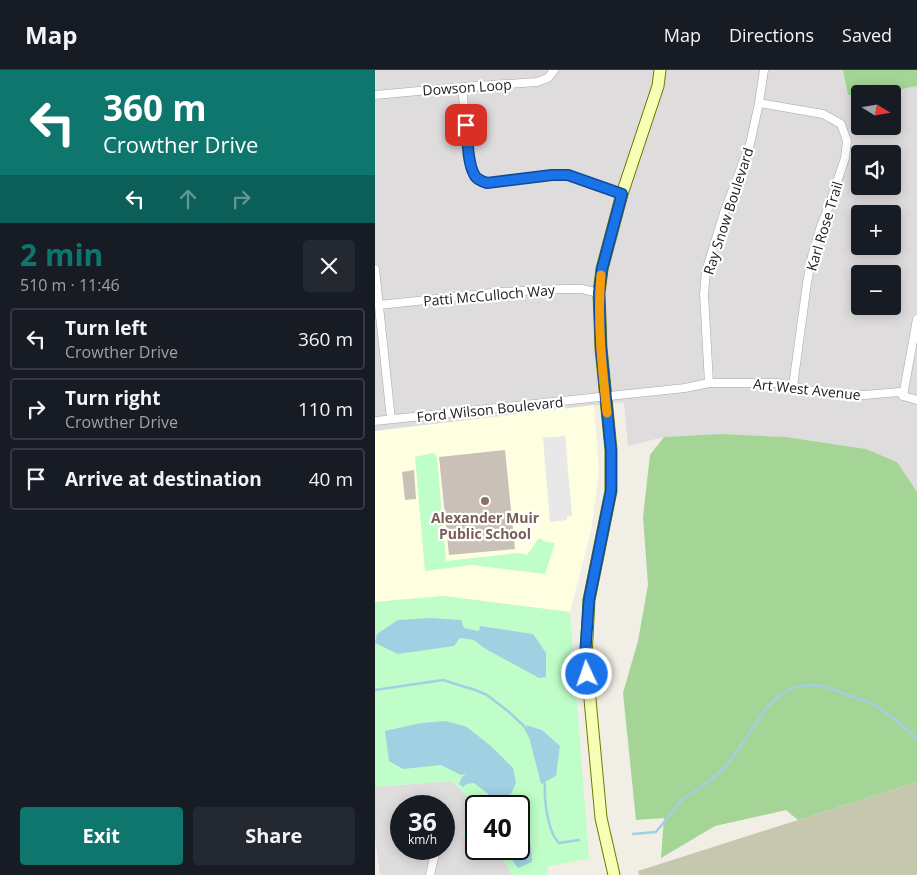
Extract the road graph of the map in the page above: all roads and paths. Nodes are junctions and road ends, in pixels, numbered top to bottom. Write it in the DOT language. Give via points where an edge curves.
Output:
graph roads {
  1 [pos="554,70"];
  2 [pos="660,70"];
  3 [pos="764,70"];
  4 [pos="462,87"];
  5 [pos="375,95"];
  6 [pos="759,103"];
  7 [pos="622,194"];
  8 [pos="375,269"];
  9 [pos="599,293"];
  10 [pos="379,305"];
  11 [pos="917,320"];
  12 [pos="709,382"];
  13 [pos="793,386"];
  14 [pos="903,396"];
  15 [pos="605,397"];
  16 [pos="917,400"];
  17 [pos="391,419"];
  18 [pos="375,420"];
  19 [pos="433,860"];
  20 [pos="430,875"];
  21 [pos="614,875"];
  1 -- 4 [label="street, Dowson Loop" via="548,78 537,82"];
  2 -- 7 [label="street" via="658,86"];
  3 -- 6 [label="street, Ray Snow Boulevard"];
  4 -- 5 [label="street, Dowson Loop"];
  4 -- 7 [label="street" via="470,163 474,175 481,181 568,175"];
  6 -- 12 [label="street, Ray Snow Boulevard" via="750,144 706,271 703,294"];
  6 -- 13 [label="street, Karl Rose Trail" via="823,114 841,124 847,141 845,158 812,256"];
  7 -- 9 [label="street" via="602,269"];
  8 -- 10 [label="street"];
  9 -- 10 [label="street, Patti McCulloch Way" via="582,289 519,291"];
  9 -- 15 [label="street"];
  10 -- 17 [label="street"];
  11 -- 14 [label="street"];
  12 -- 13 [label="street, Art West Avenue"];
  12 -- 15 [label="street, Art West Avenue" via="685,388"];
  13 -- 14 [label="street, Art West Avenue" via="831,394 899,392"];
  14 -- 16 [label="street, Art West Avenue"];
  15 -- 17 [label="street, Ford Wilson Boulevard"];
  15 -- 21 [label="street" via="611,450 611,491 589,600 585,656 601,818"];
  17 -- 18 [label="street, Ford Wilson Boulevard"];
  19 -- 20 [label="street"];
}
